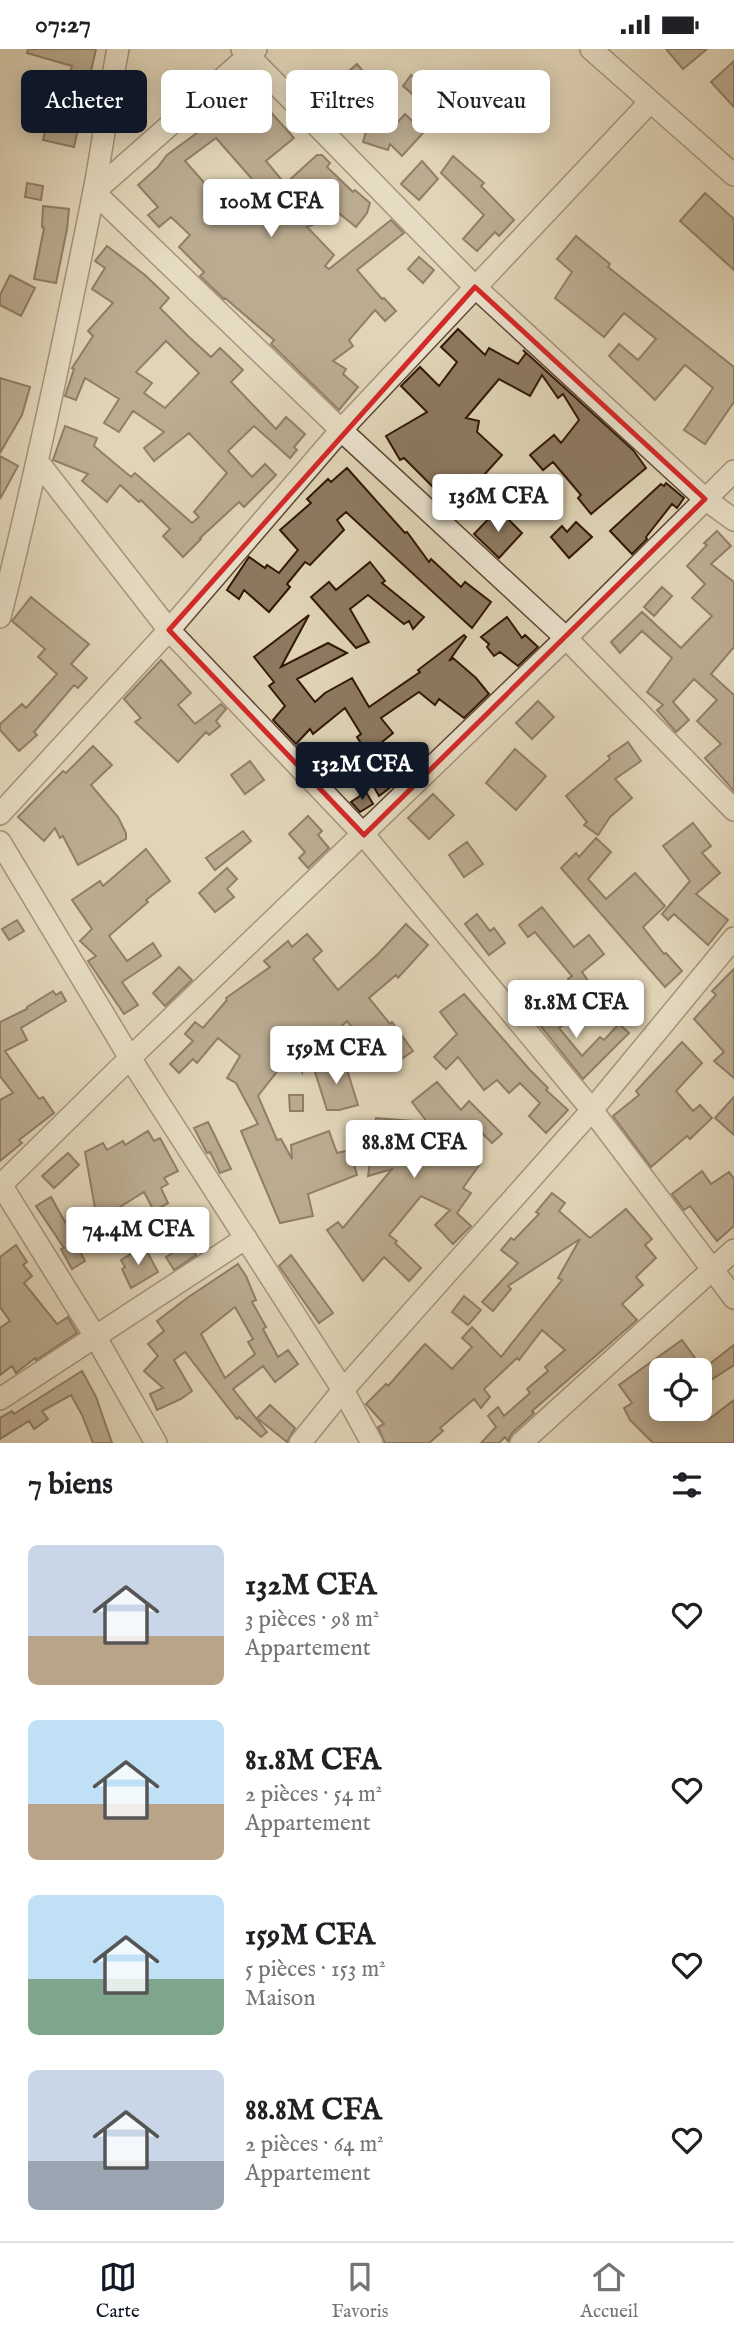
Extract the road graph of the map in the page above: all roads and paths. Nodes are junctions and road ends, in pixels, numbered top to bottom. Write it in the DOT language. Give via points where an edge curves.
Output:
graph roads {
  1 [pos="118,49"];
  2 [pos="591,49"];
  3 [pos="249,51"];
  4 [pos="650,102"];
  5 [pos="734,175"];
  6 [pos="94,192"];
  7 [pos="475,287"];
  8 [pos="341,430"];
  9 [pos="38,462"];
  10 [pos="734,471"];
  11 [pos="705,499"];
  12 [pos="734,520"];
  13 [pos="0,617"];
  14 [pos="169,630"];
  15 [pos="566,638"];
  16 [pos="734,810"];
  17 [pos="0,814"];
  18 [pos="364,835"];
  19 [pos="0,842"];
  20 [pos="734,938"];
  21 [pos="130,1058"];
  22 [pos="592,1110"];
  23 [pos="0,1185"];
  24 [pos="246,1238"];
  25 [pos="734,1250"];
  26 [pos="713,1268"];
  27 [pos="734,1298"];
  28 [pos="95,1336"];
  29 [pos="344,1390"];
  30 [pos="0,1399"];
  31 [pos="156,1443"];
  32 [pos="300,1443"];
  33 [pos="372,1443"];
  34 [pos="521,1443"];
  1 -- 6 [label="street"];
  2 -- 4 [label="street"];
  3 -- 6 [label="street"];
  3 -- 7 [label="street"];
  4 -- 5 [label="street"];
  4 -- 7 [label="street"];
  6 -- 8 [label="street"];
  6 -- 9 [label="street"];
  7 -- 8 [label="street"];
  7 -- 11 [label="street"];
  8 -- 14 [label="street"];
  8 -- 15 [label="street"];
  9 -- 13 [label="street"];
  9 -- 14 [label="street"];
  10 -- 11 [label="street"];
  11 -- 12 [label="street"];
  11 -- 15 [label="street"];
  14 -- 17 [label="street"];
  14 -- 18 [label="street"];
  15 -- 16 [label="street"];
  15 -- 18 [label="street"];
  18 -- 21 [label="street"];
  18 -- 22 [label="street"];
  19 -- 21 [label="street"];
  20 -- 22 [label="street"];
  21 -- 23 [label="street"];
  21 -- 24 [label="street"];
  22 -- 26 [label="street"];
  22 -- 29 [label="street"];
  23 -- 28 [label="street"];
  24 -- 28 [label="street"];
  24 -- 29 [label="street"];
  25 -- 26 [label="street"];
  26 -- 27 [label="street"];
  26 -- 34 [label="street"];
  28 -- 30 [label="street"];
  28 -- 31 [label="street"];
  29 -- 32 [label="street"];
  29 -- 33 [label="street"];
}
